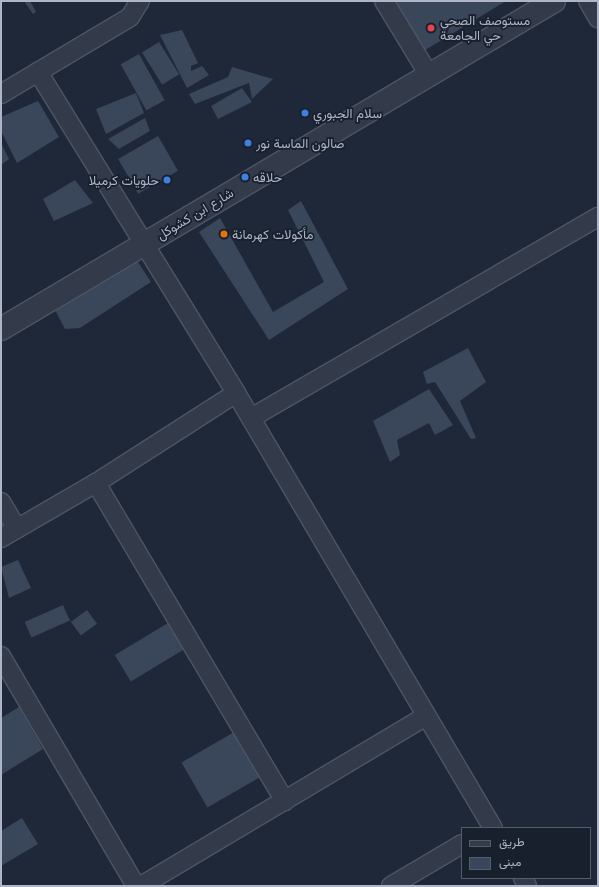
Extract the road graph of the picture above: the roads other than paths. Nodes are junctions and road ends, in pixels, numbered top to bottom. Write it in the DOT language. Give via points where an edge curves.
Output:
graph roads {
  1 [pos="140,1"];
  2 [pos="384,1"];
  3 [pos="554,1"];
  4 [pos="588,1"];
  5 [pos="598,18"];
  6 [pos="38,72"];
  7 [pos="429,75"];
  8 [pos="1,94"];
  9 [pos="598,217"];
  10 [pos="144,244"];
  11 [pos="1,329"];
  12 [pos="236,393"];
  13 [pos="251,418"];
  14 [pos="96,483"];
  15 [pos="1,502"];
  16 [pos="17,529"];
  17 [pos="1,538"];
  18 [pos="1,656"];
  19 [pos="426,716"];
  20 [pos="285,801"];
  21 [pos="491,827"];
  22 [pos="461,845"];
  23 [pos="136,886"];
  24 [pos="140,886"];
  25 [pos="391,886"];
  1 -- 6 [label="street" via="130,17"];
  2 -- 7 [label="street"];
  3 -- 7 [label="street, شارع ابن كشوكل"];
  4 -- 5 [label="street"];
  6 -- 8 [label="street"];
  6 -- 10 [label="street"];
  7 -- 10 [label="street, شارع ابن كشوكل"];
  9 -- 13 [label="street"];
  10 -- 11 [label="street, شارع ابن كشوكل"];
  10 -- 12 [label="street"];
  12 -- 13 [label="street"];
  12 -- 14 [label="street"];
  13 -- 19 [label="street"];
  14 -- 16 [label="street"];
  14 -- 20 [label="street"];
  15 -- 16 [label="street"];
  16 -- 17 [label="street"];
  18 -- 23 [label="street"];
  19 -- 20 [label="street"];
  19 -- 21 [label="street"];
  20 -- 24 [label="street"];
  22 -- 25 [label="street"];
}
